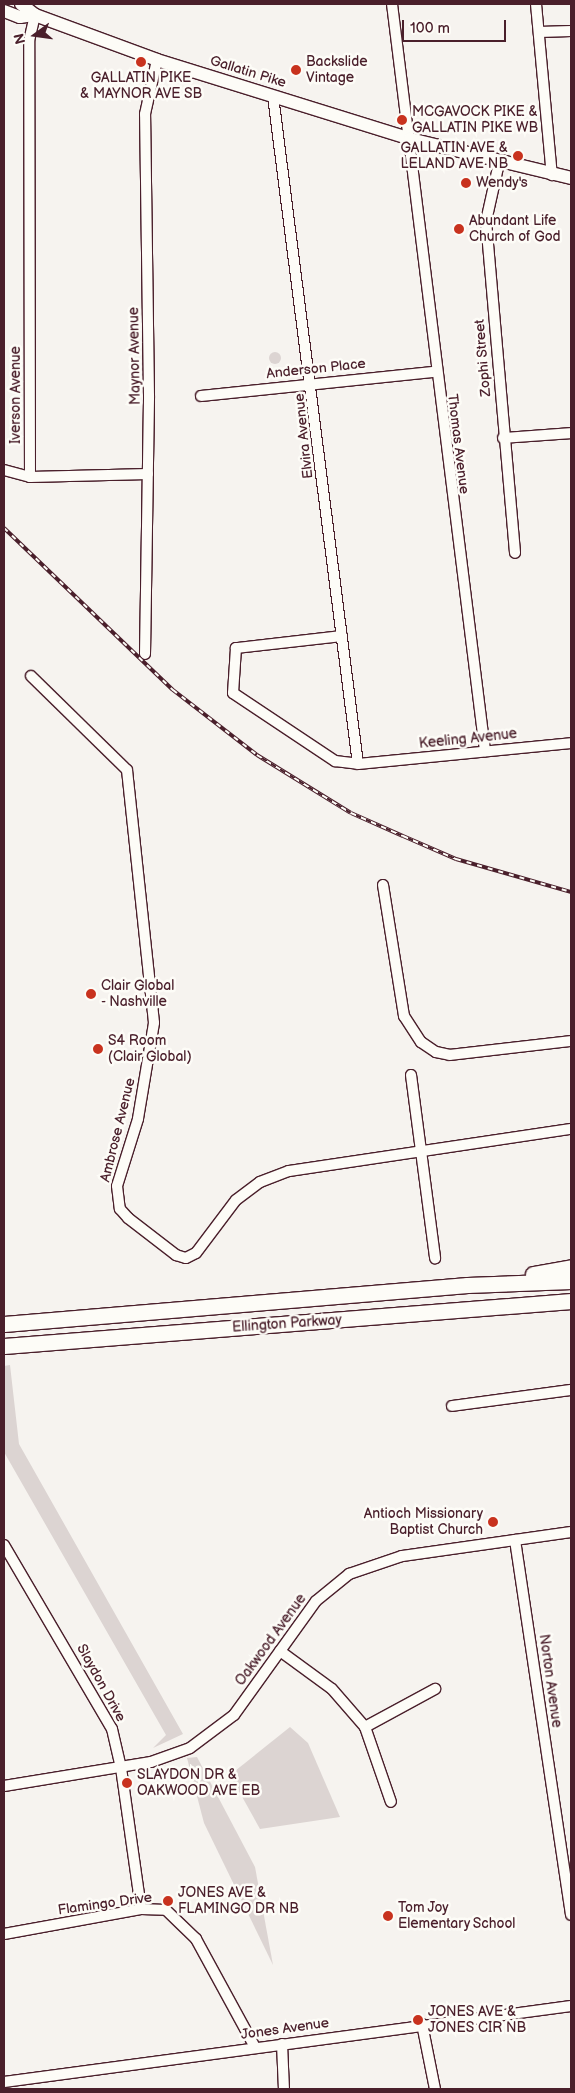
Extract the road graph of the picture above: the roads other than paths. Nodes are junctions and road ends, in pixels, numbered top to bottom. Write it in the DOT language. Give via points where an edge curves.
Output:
graph roads {
  1 [pos="21,4"];
  2 [pos="392,4"];
  3 [pos="536,4"];
  4 [pos="4,11"];
  5 [pos="35,15"];
  6 [pos="571,31"];
  7 [pos="539,32"];
  8 [pos="157,60"];
  9 [pos="274,96"];
  10 [pos="410,139"];
  11 [pos="499,163"];
  12 [pos="552,175"];
  13 [pos="571,178"];
  14 [pos="435,372"];
  15 [pos="312,382"];
  16 [pos="201,396"];
  17 [pos="571,433"];
  18 [pos="503,438"];
  19 [pos="4,470"];
  20 [pos="148,474"];
  21 [pos="30,476"];
  22 [pos="515,553"];
  23 [pos="342,636"];
  24 [pos="145,654"];
  25 [pos="31,676"];
  26 [pos="571,743"];
  27 [pos="485,752"];
  28 [pos="363,763"];
  29 [pos="383,886"];
  30 [pos="571,1041"];
  31 [pos="411,1075"];
  32 [pos="571,1129"];
  33 [pos="421,1152"];
  34 [pos="435,1258"];
  35 [pos="571,1267"];
  36 [pos="571,1281"];
  37 [pos="467,1285"];
  38 [pos="571,1302"];
  39 [pos="4,1324"];
  40 [pos="4,1346"];
  41 [pos="571,1390"];
  42 [pos="452,1406"];
  43 [pos="571,1532"];
  44 [pos="516,1540"];
  45 [pos="4,1545"];
  46 [pos="280,1651"];
  47 [pos="435,1689"];
  48 [pos="365,1727"];
  49 [pos="121,1768"];
  50 [pos="4,1786"];
  51 [pos="391,1802"];
  52 [pos="141,1910"];
  53 [pos="571,1915"];
  54 [pos="4,1934"];
  55 [pos="571,2006"];
  56 [pos="422,2024"];
  57 [pos="282,2044"];
  58 [pos="255,2047"];
  59 [pos="4,2082"];
  60 [pos="284,2089"];
  61 [pos="435,2089"];
  1 -- 5 [label="main road, Gallatin Pike"];
  2 -- 10 [label="street, Thomas Avenue"];
  3 -- 7 [label="street"];
  4 -- 5 [label="main road, Gallatin Pike" via="20,17"];
  5 -- 8 [label="main road, Gallatin Pike"];
  5 -- 21 [label="street, Iverson Avenue" via="29,41"];
  6 -- 7 [label="street"];
  7 -- 12 [label="street"];
  8 -- 9 [label="main road, Gallatin Pike"];
  8 -- 20 [label="street, Maynor Avenue" via="145,114"];
  9 -- 10 [label="main road, Gallatin Pike"];
  9 -- 15 [label="street, Elvira Avenue"];
  10 -- 11 [label="main road, Gallatin Pike"];
  10 -- 14 [label="street, Thomas Avenue"];
  11 -- 12 [label="main road, Gallatin Pike"];
  11 -- 18 [label="street, Zophi Street" via="486,222"];
  12 -- 13 [label="main road, Gallatin Pike"];
  14 -- 15 [label="street, Anderson Place"];
  14 -- 27 [label="street, Thomas Avenue"];
  15 -- 16 [label="street, Anderson Place"];
  15 -- 23 [label="street, Elvira Avenue"];
  17 -- 18 [label="street"];
  18 -- 22 [label="street, Zophi Street"];
  19 -- 21 [label="street"];
  20 -- 21 [label="street"];
  20 -- 24 [label="street, Maynor Avenue"];
  23 -- 28 [label="street, Elvira Avenue"];
  23 -- 28 [label="street, Keeling Avenue" via="236,648 233,693 335,760"];
  25 -- 33 [label="street, Ambrose Avenue" via="127,770 154,1023 138,1119 116,1186 120,1209 176,1254 186,1258 196,1253 236,1200 260,1182 317,1166"];
  26 -- 27 [label="street, Keeling Avenue"];
  27 -- 28 [label="street, Keeling Avenue"];
  29 -- 30 [label="street" via="404,1016 421,1042 436,1052 450,1055"];
  31 -- 33 [label="street"];
  32 -- 33 [label="street, Ambrose Avenue"];
  33 -- 34 [label="street"];
  35 -- 37 [label="highway"];
  36 -- 37 [label="highway, Ellington Parkway"];
  37 -- 39 [label="highway, Ellington Parkway"];
  38 -- 40 [label="highway, Ellington Parkway"];
  41 -- 42 [label="street"];
  43 -- 44 [label="street, Oakwood Avenue"];
  44 -- 46 [label="street, Oakwood Avenue" via="402,1556 349,1574 316,1601"];
  44 -- 53 [label="street, Norton Avenue"];
  45 -- 49 [label="street, Slaydon Drive" via="112,1729"];
  46 -- 48 [label="street" via="332,1689"];
  46 -- 49 [label="street, Oakwood Avenue" via="234,1715 210,1734 173,1755"];
  47 -- 48 [label="street"];
  48 -- 51 [label="street"];
  49 -- 50 [label="street, Oakwood Avenue"];
  49 -- 52 [label="street, Slaydon Drive"];
  52 -- 54 [label="street, Flamingo Drive"];
  52 -- 58 [label="street, Flamingo Drive" via="166,1910 196,1939"];
  55 -- 56 [label="street, Jones Avenue"];
  56 -- 57 [label="street, Jones Avenue"];
  56 -- 61 [label="street"];
  57 -- 58 [label="street, Jones Avenue"];
  57 -- 60 [label="street"];
  58 -- 59 [label="street, Jones Avenue"];
}
